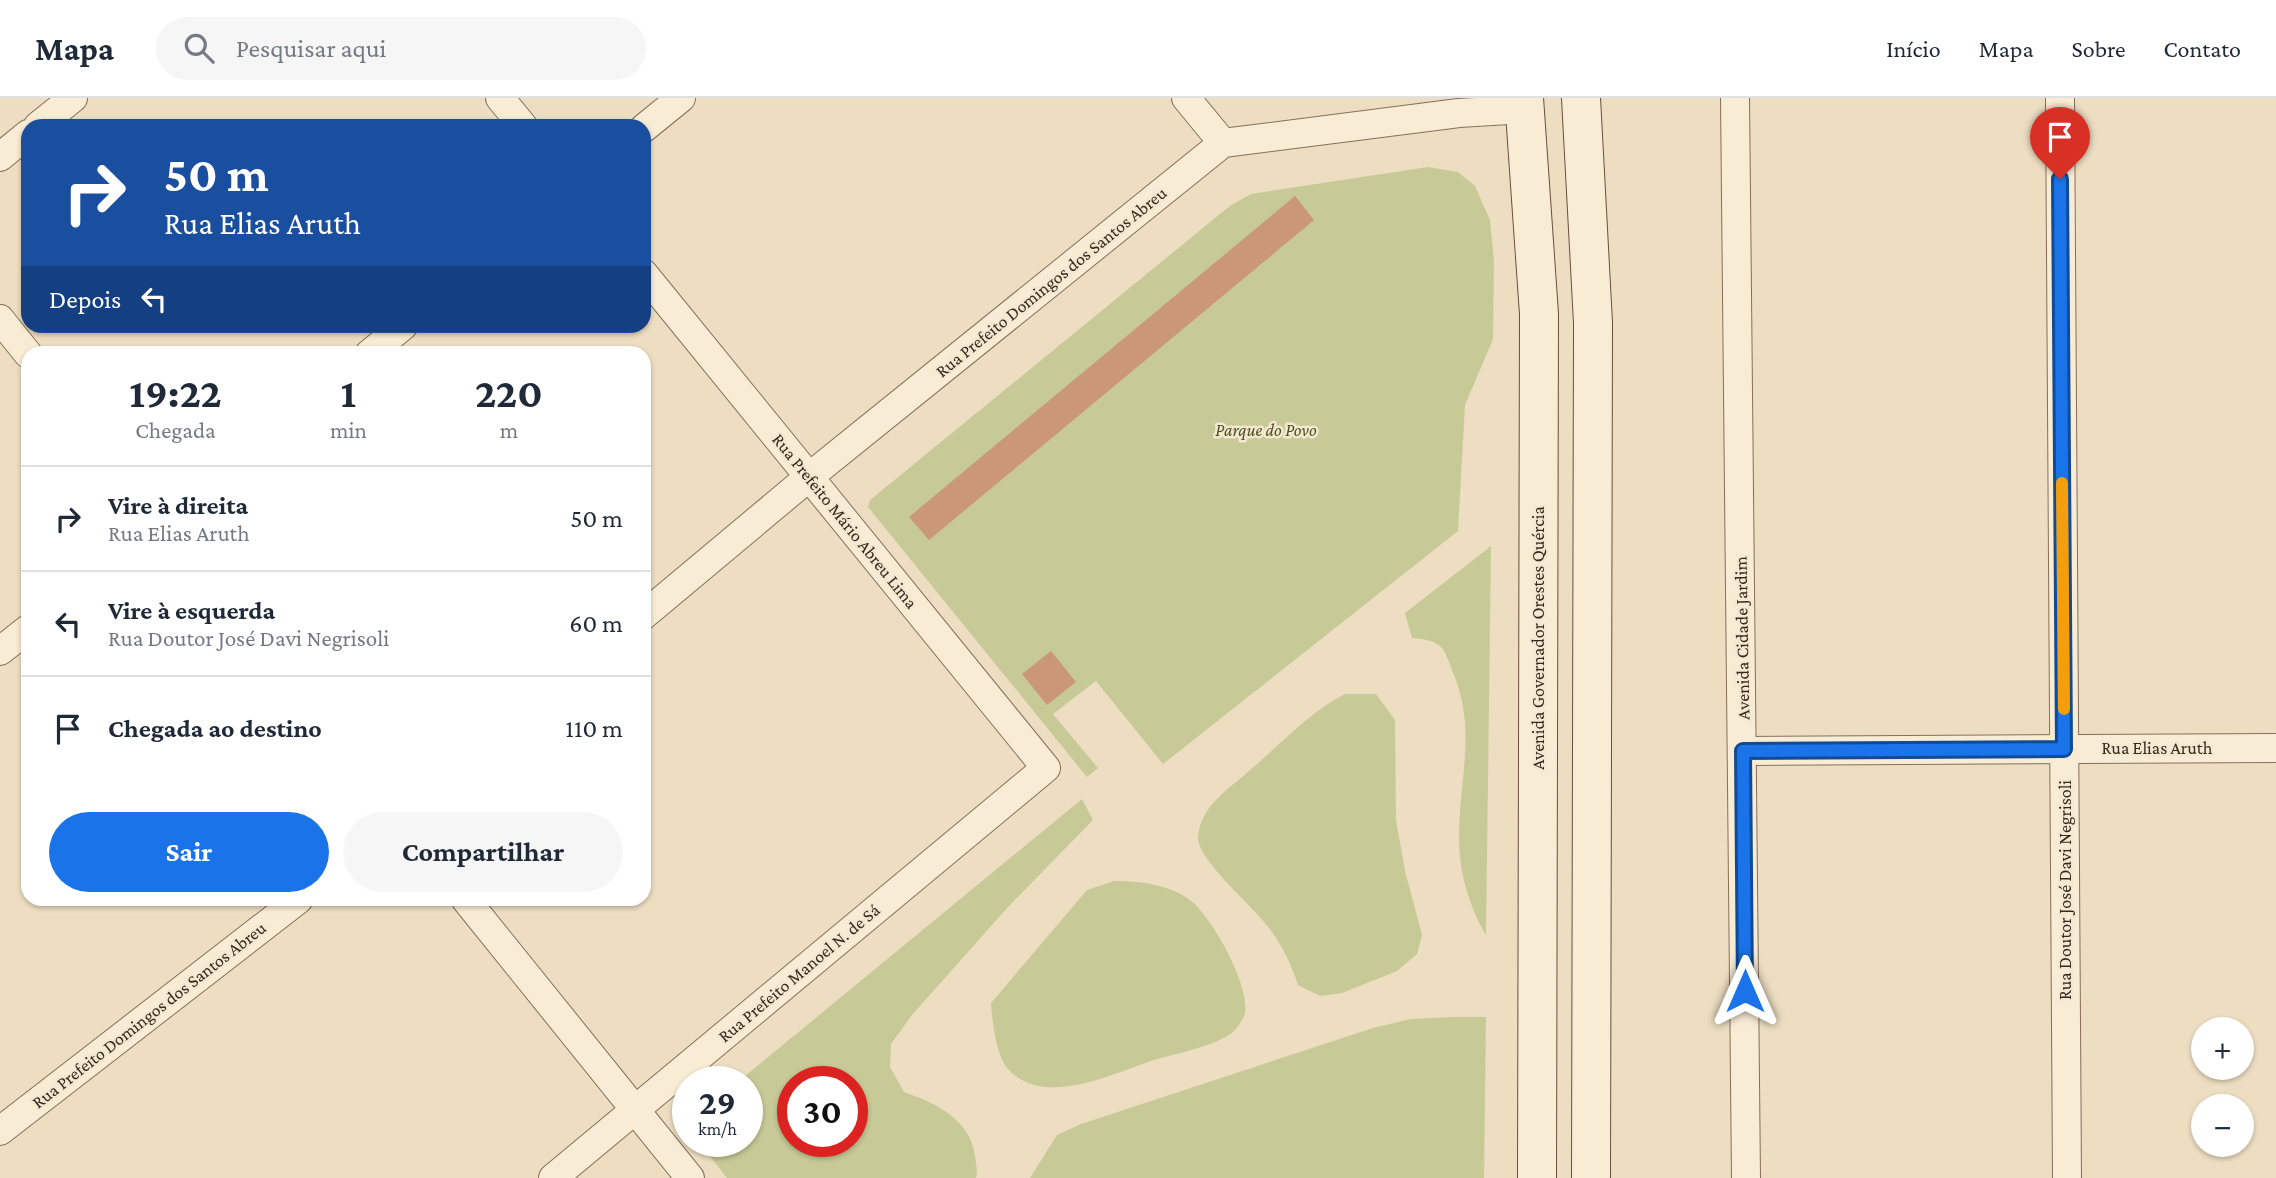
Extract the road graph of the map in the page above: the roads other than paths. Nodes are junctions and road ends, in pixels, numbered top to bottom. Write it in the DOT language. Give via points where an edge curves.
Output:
graph roads {
  1 [pos="73,98"];
  2 [pos="500,98"];
  3 [pos="681,98"];
  4 [pos="1186,98"];
  5 [pos="1581,98"];
  6 [pos="1735,98"];
  7 [pos="2060,98"];
  8 [pos="1525,104"];
  9 [pos="47,119"];
  10 [pos="517,119"];
  11 [pos="651,122"];
  12 [pos="21,140"];
  13 [pos="1223,143"];
  14 [pos="0,157"];
  15 [pos="651,283"];
  16 [pos="0,319"];
  17 [pos="394,333"];
  18 [pos="22,346"];
  19 [pos="379,346"];
  20 [pos="809,477"];
  21 [pos="651,609"];
  22 [pos="21,634"];
  23 [pos="0,651"];
  24 [pos="2276,748"];
  25 [pos="2064,749"];
  26 [pos="1743,751"];
  27 [pos="1046,768"];
  28 [pos="290,906"];
  29 [pos="471,906"];
  30 [pos="634,1110"];
  31 [pos="0,1131"];
  32 [pos="553,1178"];
  33 [pos="690,1178"];
  34 [pos="1537,1178"];
  35 [pos="1591,1178"];
  36 [pos="1746,1178"];
  37 [pos="2067,1178"];
  1 -- 9 [label="street"];
  2 -- 10 [label="street"];
  3 -- 11 [label="street"];
  4 -- 13 [label="street"];
  5 -- 35 [label="main road" via="1593,323"];
  6 -- 26 [label="street, Avenida Cidade Jardim"];
  7 -- 25 [label="street, Rua Doutor José Davi Negrisoli"];
  8 -- 13 [label="street"];
  8 -- 34 [label="main road, Avenida Governador Orestes Quércia" via="1539,314"];
  12 -- 14 [label="street"];
  13 -- 20 [label="street, Rua Prefeito Domingos dos Santos Abreu"];
  15 -- 20 [label="street, Rua Prefeito Mário Abreu Lima"];
  16 -- 18 [label="street"];
  17 -- 19 [label="street"];
  20 -- 21 [label="street, Rua Prefeito Domingos dos Santos Abreu"];
  20 -- 27 [label="street, Rua Prefeito Mário Abreu Lima"];
  22 -- 23 [label="street"];
  24 -- 25 [label="street, Rua Elias Aruth"];
  25 -- 26 [label="street, Rua Elias Aruth"];
  25 -- 37 [label="street, Rua Doutor José Davi Negrisoli"];
  26 -- 36 [label="street, Avenida Cidade Jardim"];
  27 -- 30 [label="street, Rua Prefeito Manoel N. de Sá"];
  28 -- 31 [label="street, Rua Prefeito Domingos dos Santos Abreu"];
  29 -- 30 [label="street"];
  30 -- 32 [label="street, Rua Prefeito Manoel N. de Sá"];
  30 -- 33 [label="street"];
}
